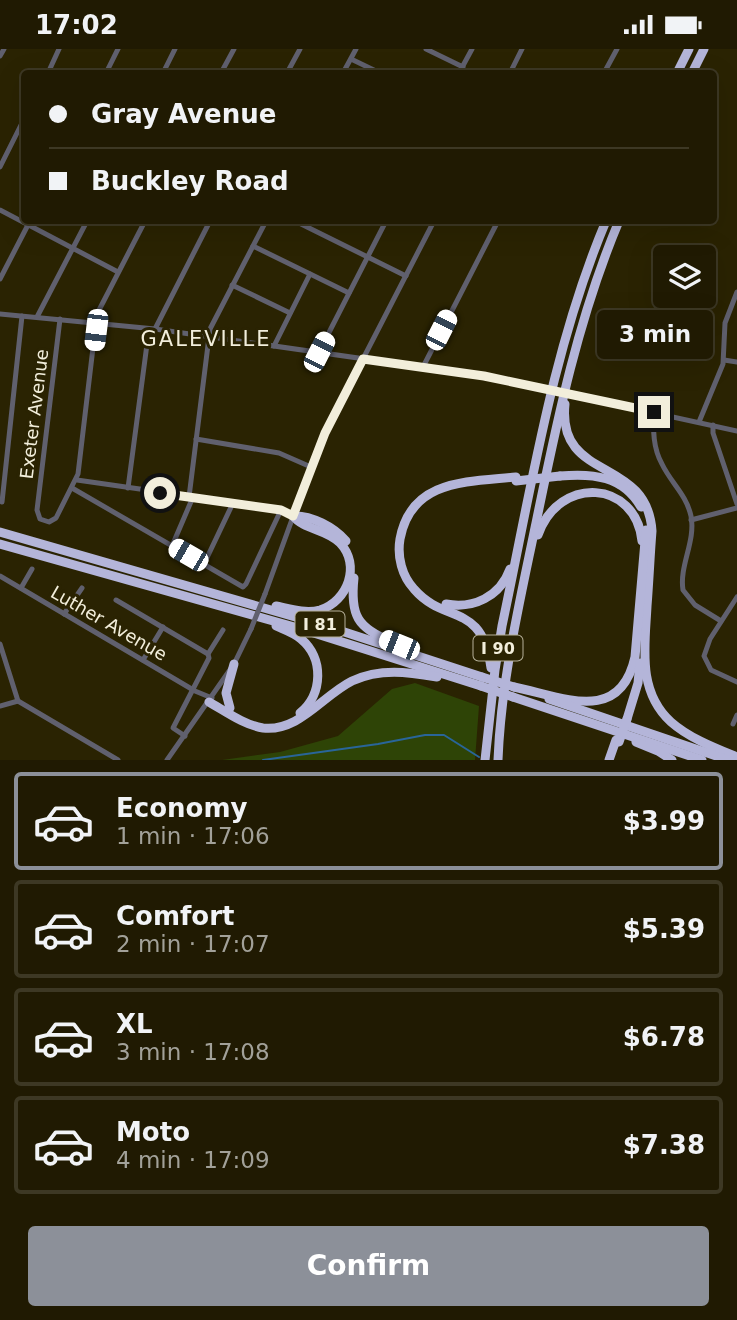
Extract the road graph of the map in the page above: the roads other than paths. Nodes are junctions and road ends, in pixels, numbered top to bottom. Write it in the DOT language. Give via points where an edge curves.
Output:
graph roads {
  1 [pos="4,49"];
  2 [pos="59,49"];
  3 [pos="118,49"];
  4 [pos="175,49"];
  5 [pos="234,49"];
  6 [pos="300,49"];
  7 [pos="356,49"];
  8 [pos="426,49"];
  9 [pos="472,49"];
  10 [pos="522,49"];
  11 [pos="617,49"];
  12 [pos="689,49"];
  13 [pos="705,49"];
  14 [pos="0,57"];
  15 [pos="351,58"];
  16 [pos="49,70"];
  17 [pos="108,70"];
  18 [pos="164,70"];
  19 [pos="224,70"];
  20 [pos="289,70"];
  21 [pos="345,70"];
  22 [pos="374,70"];
  23 [pos="461,70"];
  24 [pos="512,70"];
  25 [pos="606,70"];
  26 [pos="678,70"];
  27 [pos="694,70"];
  28 [pos="21,125"];
  29 [pos="0,167"];
  30 [pos="0,210"];
  31 [pos="21,219"];
  32 [pos="28,224"];
  33 [pos="31,224"];
  34 [pos="86,224"];
  35 [pos="143,224"];
  36 [pos="208,224"];
  37 [pos="264,224"];
  38 [pos="301,224"];
  39 [pos="384,224"];
  40 [pos="432,224"];
  41 [pos="496,224"];
  42 [pos="606,224"];
  43 [pos="618,224"];
  44 [pos="253,246"];
  45 [pos="73,249"];
  46 [pos="367,257"];
  47 [pos="118,272"];
  48 [pos="310,274"];
  49 [pos="406,276"];
  50 [pos="0,279"];
  51 [pos="232,285"];
  52 [pos="737,292"];
  53 [pos="349,293"];
  54 [pos="290,313"];
  55 [pos="0,314"];
  56 [pos="22,316"];
  57 [pos="37,317"];
  58 [pos="60,319"];
  59 [pos="95,323"];
  60 [pos="152,329"];
  61 [pos="209,337"];
  62 [pos="274,346"];
  63 [pos="319,352"];
  64 [pos="363,359"];
  65 [pos="724,360"];
  66 [pos="737,362"];
  67 [pos="423,367"];
  68 [pos="570,368"];
  69 [pos="654,412"];
  70 [pos="699,422"];
  71 [pos="713,425"];
  72 [pos="737,431"];
  73 [pos="196,439"];
  74 [pos="311,467"];
  75 [pos="560,474"];
  76 [pos="620,477"];
  77 [pos="516,479"];
  78 [pos="76,480"];
  79 [pos="72,488"];
  80 [pos="128,488"];
  81 [pos="191,497"];
  82 [pos="2,502"];
  83 [pos="233,503"];
  84 [pos="737,506"];
  85 [pos="281,510"];
  86 [pos="293,516"];
  87 [pos="691,520"];
  88 [pos="0,532"];
  89 [pos="521,538"];
  90 [pos="0,544"];
  91 [pos="172,546"];
  92 [pos="204,564"];
  93 [pos="527,567"];
  94 [pos="32,569"];
  95 [pos="0,576"];
  96 [pos="642,577"];
  97 [pos="169,580"];
  98 [pos="82,588"];
  99 [pos="21,589"];
  100 [pos="737,597"];
  101 [pos="116,600"];
  102 [pos="239,611"];
  103 [pos="64,614"];
  104 [pos="721,621"];
  105 [pos="163,627"];
  106 [pos="223,630"];
  107 [pos="641,633"];
  108 [pos="0,644"];
  109 [pos="208,654"];
  110 [pos="143,660"];
  111 [pos="234,664"];
  112 [pos="468,673"];
  113 [pos="481,682"];
  114 [pos="737,682"];
  115 [pos="192,689"];
  116 [pos="514,692"];
  117 [pos="208,698"];
  118 [pos="18,701"];
  119 [pos="0,706"];
  120 [pos="230,708"];
  121 [pos="737,715"];
  122 [pos="587,721"];
  123 [pos="733,724"];
  124 [pos="487,728"];
  125 [pos="185,736"];
  126 [pos="737,757"];
  127 [pos="118,760"];
  128 [pos="167,760"];
  129 [pos="485,760"];
  130 [pos="498,760"];
  131 [pos="611,760"];
  132 [pos="672,760"];
  133 [pos="702,760"];
  134 [pos="728,760"];
  1 -- 14 [label="street"];
  2 -- 16 [label="street"];
  3 -- 17 [label="street"];
  4 -- 18 [label="street"];
  5 -- 19 [label="street"];
  6 -- 20 [label="street"];
  7 -- 15 [label="street"];
  8 -- 23 [label="street"];
  9 -- 23 [label="street"];
  10 -- 24 [label="street"];
  11 -- 25 [label="street"];
  12 -- 26 [label="highway"];
  13 -- 27 [label="highway"];
  15 -- 21 [label="street"];
  15 -- 22 [label="street"];
  28 -- 29 [label="street"];
  30 -- 31 [label="street"];
  32 -- 50 [label="street"];
  33 -- 45 [label="street"];
  34 -- 45 [label="street"];
  35 -- 47 [label="street"];
  36 -- 60 [label="street"];
  37 -- 44 [label="street"];
  38 -- 46 [label="street"];
  39 -- 46 [label="street"];
  40 -- 49 [label="street"];
  41 -- 67 [label="street"];
  42 -- 89 [label="highway, I 90" via="582,281 560,355"];
  43 -- 68 [label="highway, I 90"];
  44 -- 48 [label="street"];
  44 -- 51 [label="street"];
  45 -- 47 [label="street"];
  45 -- 57 [label="street"];
  46 -- 49 [label="street"];
  46 -- 53 [label="street"];
  47 -- 59 [label="street"];
  48 -- 53 [label="street"];
  48 -- 54 [label="street"];
  49 -- 64 [label="street"];
  51 -- 54 [label="street"];
  51 -- 61 [label="street"];
  52 -- 65 [label="street" via="725,323"];
  53 -- 63 [label="street"];
  54 -- 62 [label="street"];
  55 -- 56 [label="street"];
  56 -- 57 [label="street"];
  56 -- 82 [label="street"];
  57 -- 58 [label="street"];
  58 -- 59 [label="street"];
  58 -- 79 [label="street, Exeter Avenue" via="37,513 40,519 55,519"];
  59 -- 60 [label="street"];
  59 -- 78 [label="street"];
  60 -- 61 [label="street"];
  60 -- 80 [label="street"];
  61 -- 62 [label="street"];
  61 -- 73 [label="street"];
  62 -- 63 [label="street"];
  63 -- 64 [label="street"];
  64 -- 67 [label="street"];
  64 -- 74 [label="street"];
  65 -- 66 [label="street"];
  65 -- 70 [label="street"];
  67 -- 69 [label="street, bridge"];
  68 -- 76 [label="highway" via="565,408 569,437 590,462"];
  68 -- 93 [label="highway, I 90"];
  69 -- 70 [label="street"];
  69 -- 87 [label="street" via="653,435 660,462 682,492"];
  70 -- 71 [label="street"];
  71 -- 72 [label="street"];
  71 -- 84 [label="street"];
  73 -- 74 [label="street" via="279,453"];
  73 -- 81 [label="street"];
  74 -- 86 [label="street"];
  75 -- 76 [label="highway" via="590,470"];
  75 -- 77 [label="highway, bridge"];
  75 -- 96 [label="highway" via="604,477 637,500 646,526"];
  76 -- 107 [label="highway" via="641,495 651,521"];
  77 -- 89 [label="highway" via="432,497 417,510 407,528 404,562 412,581 427,595 446,604 466,605 491,596 503,583"];
  77 -- 124 [label="highway" via="461,482 437,489 414,507 399,543 400,563 415,591 465,618 482,635 491,668"];
  78 -- 79 [label="street"];
  78 -- 80 [label="street"];
  79 -- 91 [label="street"];
  80 -- 81 [label="street"];
  81 -- 83 [label="street"];
  81 -- 91 [label="street"];
  83 -- 85 [label="street"];
  83 -- 92 [label="street"];
  84 -- 87 [label="street"];
  85 -- 86 [label="street"];
  85 -- 92 [label="street" via="245,586"];
  86 -- 97 [label="highway" via="334,537 349,558 348,585 327,607 297,610"];
  86 -- 111 [label="street, bridge"];
  86 -- 112 [label="highway" via="332,528 346,541 355,568 353,608 365,628"];
  87 -- 104 [label="street" via="683,590 695,605"];
  88 -- 97 [label="highway, I 81"];
  89 -- 124 [label="highway, I 90"];
  90 -- 102 [label="highway, I 81"];
  91 -- 92 [label="street"];
  93 -- 96 [label="highway" via="552,509 577,494 599,493 623,504 636,520 642,538"];
  93 -- 130 [label="highway, I 90" via="509,656"];
  94 -- 99 [label="street"];
  95 -- 99 [label="street, Luther Avenue"];
  96 -- 107 [label="highway"];
  97 -- 112 [label="highway, I 81"];
  98 -- 103 [label="street"];
  99 -- 103 [label="street, Luther Avenue"];
  100 -- 104 [label="street"];
  101 -- 105 [label="street"];
  102 -- 113 [label="highway, I 81"];
  102 -- 120 [label="highway" via="301,639 313,653 318,678 316,692 305,709 284,722 258,721"];
  103 -- 110 [label="street, Luther Avenue"];
  104 -- 114 [label="street" via="705,660 711,670"];
  105 -- 109 [label="street"];
  105 -- 110 [label="street"];
  106 -- 109 [label="street"];
  107 -- 116 [label="highway" via="631,675 610,697 585,703"];
  107 -- 126 [label="highway" via="646,680 661,711 682,730"];
  107 -- 131 [label="highway, bridge" via="625,719"];
  108 -- 118 [label="street"];
  109 -- 115 [label="street"];
  110 -- 115 [label="street, Luther Avenue"];
  111 -- 117 [label="street"];
  111 -- 120 [label="highway" via="226,693"];
  112 -- 113 [label="highway, I 81"];
  113 -- 116 [label="highway, I 81, bridge"];
  113 -- 117 [label="highway" via="383,672 343,686 298,720 274,728 249,724"];
  115 -- 117 [label="street, Luther Avenue"];
  115 -- 125 [label="street" via="173,728"];
  116 -- 122 [label="highway, I 81"];
  116 -- 134 [label="highway, I 81"];
  117 -- 120 [label="highway"];
  117 -- 125 [label="street"];
  118 -- 119 [label="street"];
  118 -- 127 [label="street"];
  121 -- 123 [label="street"];
  122 -- 132 [label="highway"];
  122 -- 133 [label="highway, I 81"];
  124 -- 129 [label="highway, I 90"];
  125 -- 128 [label="street"];
}
